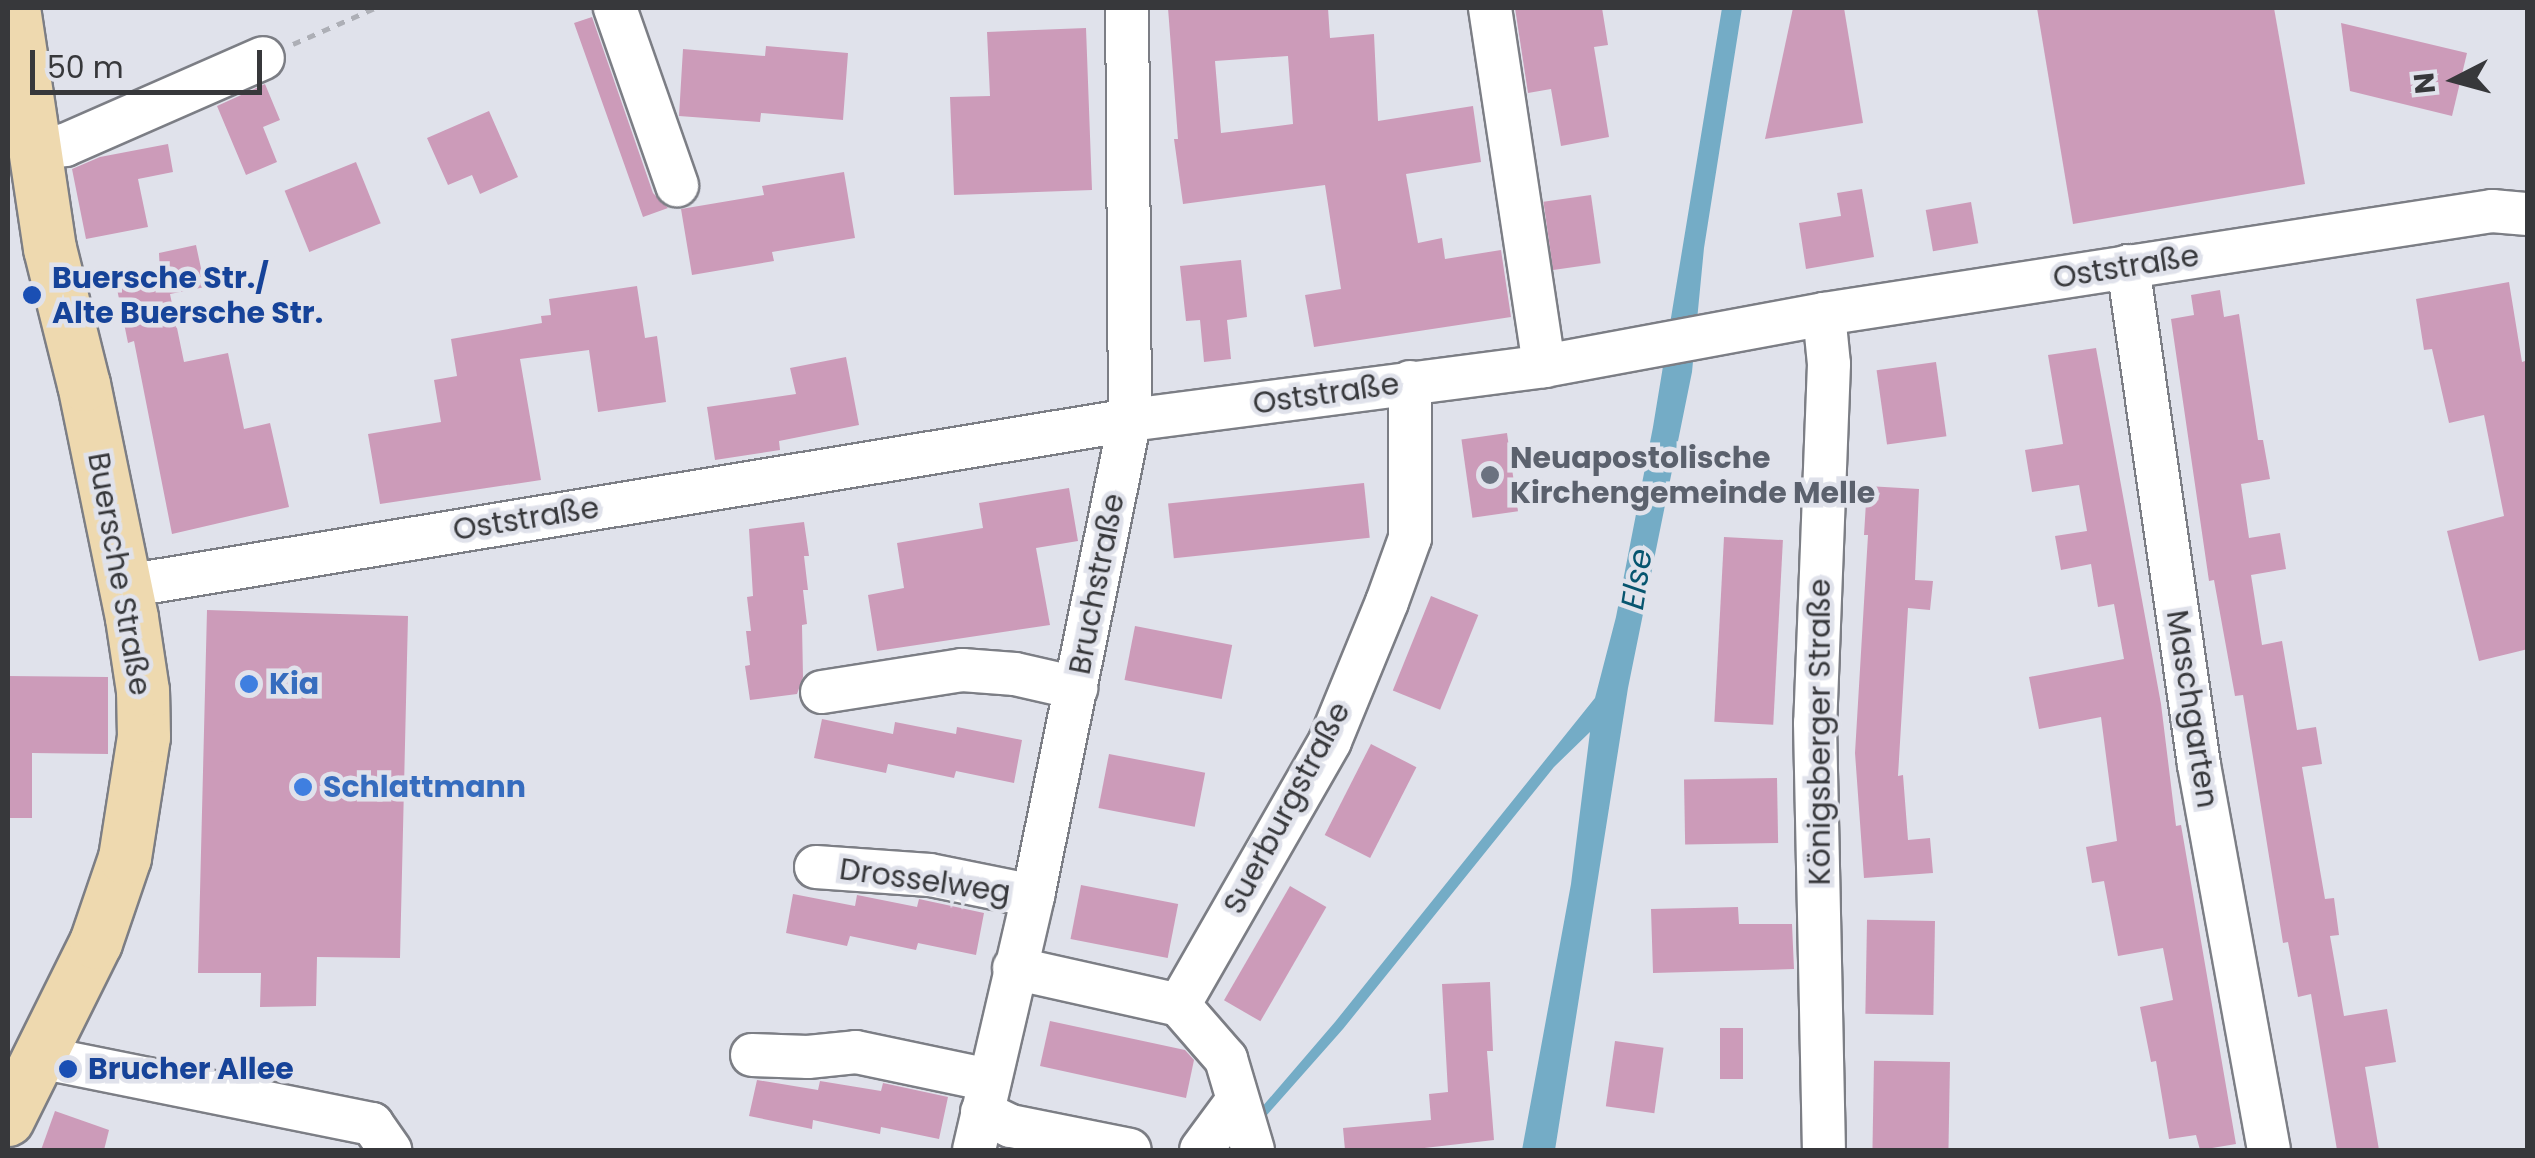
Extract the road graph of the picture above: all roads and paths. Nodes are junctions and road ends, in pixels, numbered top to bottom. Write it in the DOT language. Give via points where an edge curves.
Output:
graph roads {
  1 [pos="14,8"];
  2 [pos="375,8"];
  3 [pos="616,8"];
  4 [pos="1127,8"];
  5 [pos="1490,8"];
  6 [pos="263,58"];
  7 [pos="23,126"];
  8 [pos="677,185"];
  9 [pos="2528,214"];
  10 [pos="2128,266"];
  11 [pos="1824,314"];
  12 [pos="1544,366"];
  13 [pos="1410,382"];
  14 [pos="1130,420"];
  15 [pos="126,586"];
  16 [pos="1076,688"];
  17 [pos="822,692"];
  18 [pos="816,867"];
  19 [pos="1033,896"];
  20 [pos="1014,968"];
  21 [pos="1179,1005"];
  22 [pos="752,1055"];
  23 [pos="39,1057"];
  24 [pos="982,1114"];
  25 [pos="8,1120"];
  26 [pos="1248,1127"];
  27 [pos="390,1150"];
  28 [pos="1130,1150"];
  29 [pos="1201,1150"];
  30 [pos="1824,1150"];
  31 [pos="2269,1150"];
  1 -- 7 [label="main road, Buersche Straße"];
  2 -- 6 [label="path"];
  3 -- 8 [label="street"];
  4 -- 14 [label="street, Bruchstraße"];
  5 -- 12 [label="street"];
  6 -- 7 [label="street" via="65,145"];
  7 -- 15 [label="main road, Buersche Straße"];
  9 -- 10 [label="street, Oststraße" via="2492,211"];
  10 -- 11 [label="street, Oststraße"];
  10 -- 31 [label="street, Maschgarten" via="2199,765"];
  11 -- 12 [label="street, Oststraße"];
  11 -- 30 [label="street, Königsberger Straße" via="1830,364 1815,723"];
  12 -- 13 [label="street, Oststraße"];
  13 -- 14 [label="street, Oststraße"];
  13 -- 21 [label="street, Suerburgstraße" via="1410,538 1330,741"];
  14 -- 15 [label="street, Oststraße"];
  14 -- 16 [label="street, Bruchstraße"];
  15 -- 23 [label="main road, Buersche Straße" via="144,736 126,858 96,943"];
  16 -- 17 [label="street" via="962,670"];
  16 -- 19 [label="street, Bruchstraße"];
  18 -- 19 [label="street, Drosselweg" via="930,876"];
  19 -- 20 [label="street, Bruchstraße"];
  20 -- 21 [label="street"];
  20 -- 24 [label="street, Bruchstraße"];
  21 -- 26 [label="street" via="1226,1059"];
  22 -- 24 [label="street" via="856,1052"];
  23 -- 25 [label="main road, Buersche Straße"];
  23 -- 27 [label="street" via="372,1124"];
  24 -- 28 [label="street"];
  26 -- 29 [label="street"];
}
